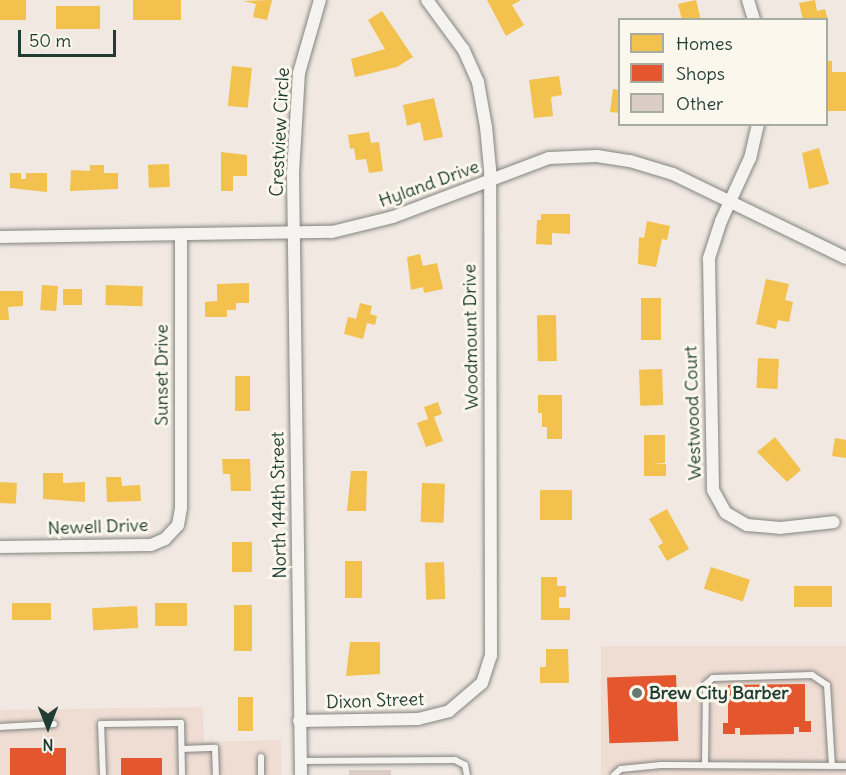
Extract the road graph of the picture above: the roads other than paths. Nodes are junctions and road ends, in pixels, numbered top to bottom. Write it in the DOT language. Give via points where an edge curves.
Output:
graph roads {
  1 [pos="320,0"];
  2 [pos="427,0"];
  3 [pos="748,0"];
  4 [pos="753,18"];
  5 [pos="758,126"];
  6 [pos="489,181"];
  7 [pos="730,201"];
  8 [pos="294,234"];
  9 [pos="181,236"];
  10 [pos="0,237"];
  11 [pos="846,258"];
  12 [pos="180,514"];
  13 [pos="834,522"];
  14 [pos="0,547"];
  15 [pos="478,687"];
  16 [pos="299,721"];
  17 [pos="54,724"];
  18 [pos="0,727"];
  19 [pos="182,749"];
  20 [pos="261,756"];
  21 [pos="300,761"];
  22 [pos="705,765"];
  23 [pos="832,766"];
  24 [pos="846,766"];
  25 [pos="103,775"];
  26 [pos="182,775"];
  27 [pos="216,775"];
  28 [pos="261,775"];
  29 [pos="301,775"];
  30 [pos="467,775"];
  31 [pos="614,775"];
  1 -- 8 [label="street, Crestview Circle" via="299,73"];
  2 -- 6 [label="street, Woodmount Drive" via="454,33 478,82"];
  3 -- 4 [label="street"];
  5 -- 7 [label="street, Westwood Court" via="750,158"];
  6 -- 7 [label="street, Hyland Drive" via="549,158 597,156 652,166"];
  6 -- 8 [label="street, Hyland Drive" via="363,226"];
  6 -- 15 [label="street, Woodmount Drive" via="492,642 488,670"];
  7 -- 11 [label="street, Hyland Drive"];
  7 -- 13 [label="street, Westwood Court" via="713,241 708,273 713,490 726,513 747,525 780,528"];
  8 -- 9 [label="street, Hyland Drive"];
  8 -- 16 [label="street, North 144th Street"];
  9 -- 10 [label="street, Hyland Drive"];
  9 -- 12 [label="street, Sunset Drive"];
  12 -- 14 [label="street, Newell Drive" via="173,533 151,545"];
  15 -- 16 [label="street, Dixon Street" via="449,711 430,717"];
  16 -- 21 [label="street, North 144th Street"];
  17 -- 18 [label="lane"];
  19 -- 25 [label="lane" via="181,723 101,724"];
  19 -- 26 [label="lane"];
  19 -- 27 [label="lane" via="215,748"];
  20 -- 28 [label="lane"];
  21 -- 29 [label="street, North 144th Street"];
  21 -- 30 [label="lane" via="455,760 465,765"];
  22 -- 23 [label="lane"];
  22 -- 23 [label="lane" via="706,684 713,678 812,675 827,685"];
  22 -- 31 [label="lane" via="637,767 621,769"];
  23 -- 24 [label="lane"];
}
